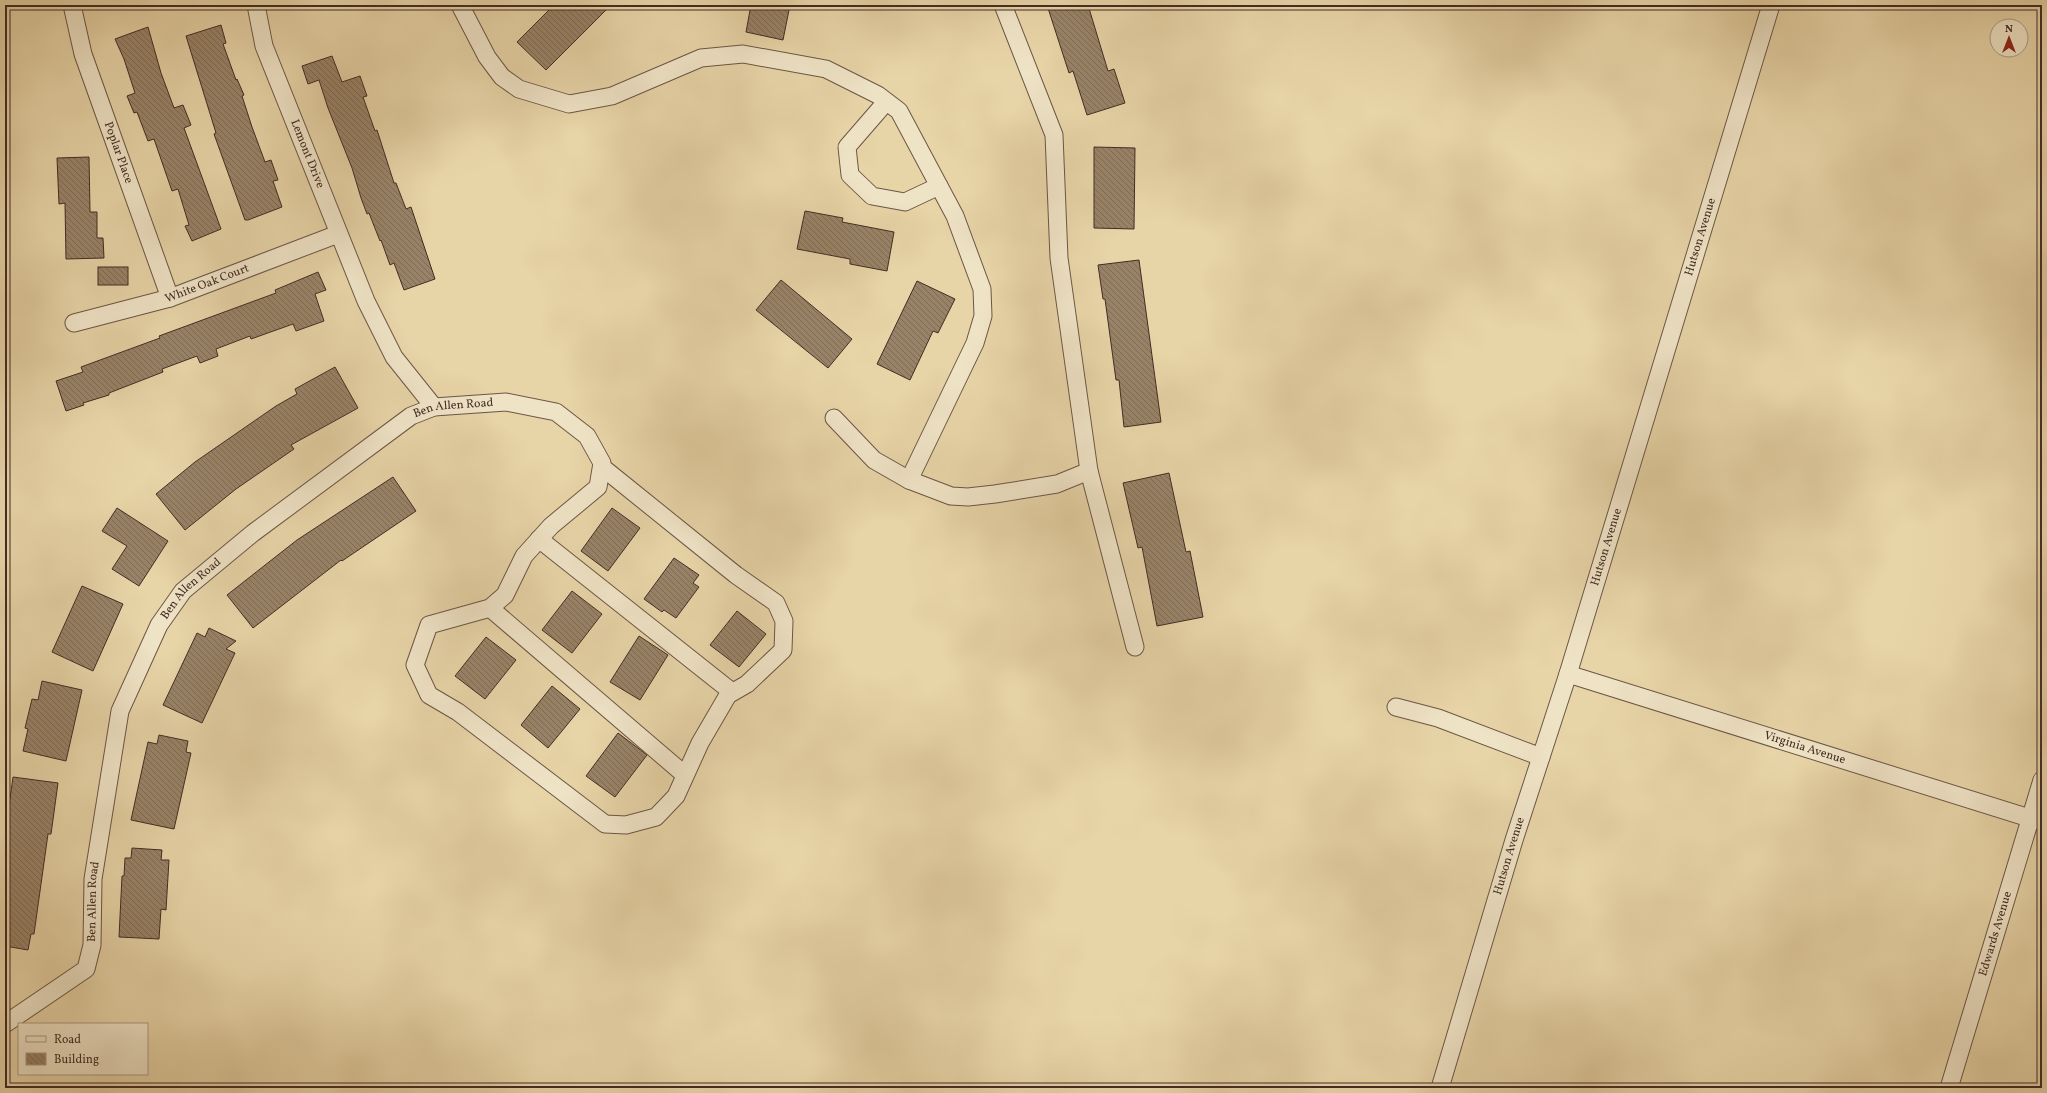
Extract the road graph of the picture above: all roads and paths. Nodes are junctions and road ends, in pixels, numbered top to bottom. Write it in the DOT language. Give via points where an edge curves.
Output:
graph roads {
  1 [pos="72,5"];
  2 [pos="256,5"];
  3 [pos="460,5"];
  4 [pos="1003,5"];
  5 [pos="1771,5"];
  6 [pos="886,102"];
  7 [pos="939,186"];
  8 [pos="338,234"];
  9 [pos="170,298"];
  10 [pos="74,323"];
  11 [pos="434,407"];
  12 [pos="834,418"];
  13 [pos="602,467"];
  14 [pos="1089,471"];
  15 [pos="909,480"];
  16 [pos="539,539"];
  17 [pos="490,608"];
  18 [pos="1135,647"];
  19 [pos="1568,674"];
  20 [pos="732,692"];
  21 [pos="1396,706"];
  22 [pos="1541,757"];
  23 [pos="685,775"];
  24 [pos="2042,780"];
  25 [pos="2036,820"];
  26 [pos="5,1024"];
  27 [pos="1440,1088"];
  28 [pos="1949,1088"];
  1 -- 9 [label="street, Poplar Place" via="83,54"];
  2 -- 8 [label="street, Lemont Drive" via="264,46"];
  3 -- 6 [label="street" via="487,57 502,77 519,89 569,104 612,96 701,58 742,54 826,69 878,95"];
  4 -- 14 [label="street" via="1054,135 1059,258"];
  5 -- 19 [label="street, Hutson Avenue"];
  6 -- 7 [label="street" via="898,111"];
  6 -- 7 [label="street" via="847,147 850,175 872,196 905,202"];
  7 -- 15 [label="street" via="955,216 982,289 983,316 975,343"];
  8 -- 9 [label="street, White Oak Court"];
  8 -- 11 [label="street, Lemont Drive" via="394,357"];
  9 -- 10 [label="street, White Oak Court"];
  11 -- 13 [label="street, Ben Allen Road" via="506,402 556,412 587,436"];
  11 -- 26 [label="street, Ben Allen Road" via="411,416 253,533 183,591 159,624 120,711 93,879 92,945 86,969"];
  12 -- 15 [label="street" via="874,460"];
  13 -- 16 [label="street" via="598,487"];
  13 -- 20 [label="street" via="736,575 776,603 784,621 783,650 747,684"];
  14 -- 15 [label="street" via="1057,484 968,497 951,496"];
  14 -- 18 [label="street"];
  16 -- 17 [label="street" via="524,556 505,595"];
  16 -- 20 [label="street"];
  17 -- 23 [label="street"];
  17 -- 23 [label="street" via="429,625 415,665 429,695 458,712 605,824 626,825 656,817 676,796"];
  19 -- 22 [label="street, Hutson Avenue"];
  19 -- 25 [label="street, Virginia Avenue"];
  20 -- 23 [label="street" via="700,743"];
  21 -- 22 [label="street" via="1438,718"];
  22 -- 27 [label="street, Hutson Avenue"];
  24 -- 25 [label="street, Edwards Avenue"];
  25 -- 28 [label="street, Edwards Avenue"];
}
